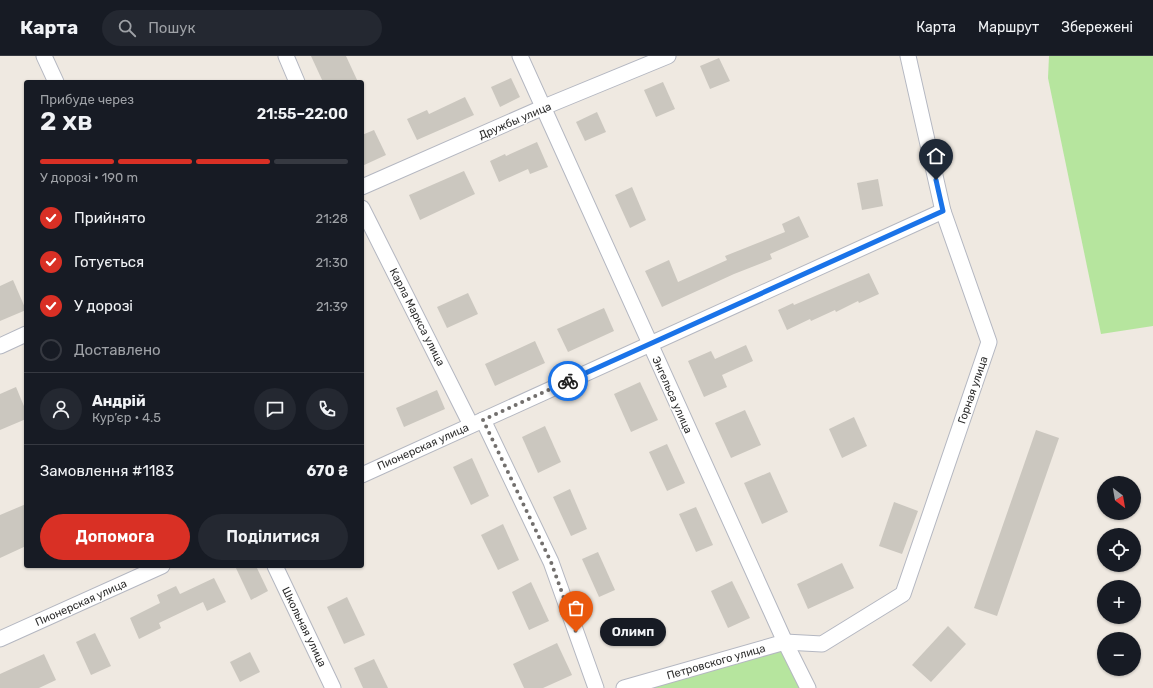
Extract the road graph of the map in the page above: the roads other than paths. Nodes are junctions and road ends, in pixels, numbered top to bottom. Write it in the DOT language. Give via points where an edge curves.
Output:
graph roads {
  1 [pos="44,56"];
  2 [pos="286,56"];
  3 [pos="520,56"];
  4 [pos="668,56"];
  5 [pos="908,56"];
  6 [pos="55,80"];
  7 [pos="296,80"];
  8 [pos="544,107"];
  9 [pos="364,186"];
  10 [pos="943,211"];
  11 [pos="364,212"];
  12 [pos="24,335"];
  13 [pos="649,344"];
  14 [pos="0,346"];
  15 [pos="477,422"];
  16 [pos="364,474"];
  17 [pos="158,568"];
  18 [pos="276,568"];
  19 [pos="0,640"];
  20 [pos="784,642"];
  21 [pos="333,688"];
  22 [pos="596,688"];
  23 [pos="624,688"];
  24 [pos="808,688"];
  1 -- 6 [label="street"];
  2 -- 7 [label="street"];
  3 -- 8 [label="street, Энгельса улица"];
  4 -- 8 [label="street, Дружбы улица"];
  5 -- 10 [label="street, Горная улица"];
  8 -- 9 [label="street, Дружбы улица"];
  8 -- 13 [label="street, Энгельса улица"];
  10 -- 13 [label="street, Пионерская улица"];
  10 -- 20 [label="street, Горная улица" via="990,342 903,594 822,644"];
  11 -- 15 [label="street, Карла Маркса улица"];
  12 -- 14 [label="street"];
  13 -- 15 [label="street, Пионерская улица"];
  13 -- 20 [label="street, Энгельса улица"];
  15 -- 16 [label="street, Пионерская улица"];
  15 -- 22 [label="street, Карла Маркса улица" via="551,562"];
  17 -- 19 [label="street, Пионерская улица"];
  18 -- 21 [label="street, Школьная улица"];
  20 -- 23 [label="street, Петровского улица"];
  20 -- 24 [label="street, Энгельса улица"];
}
